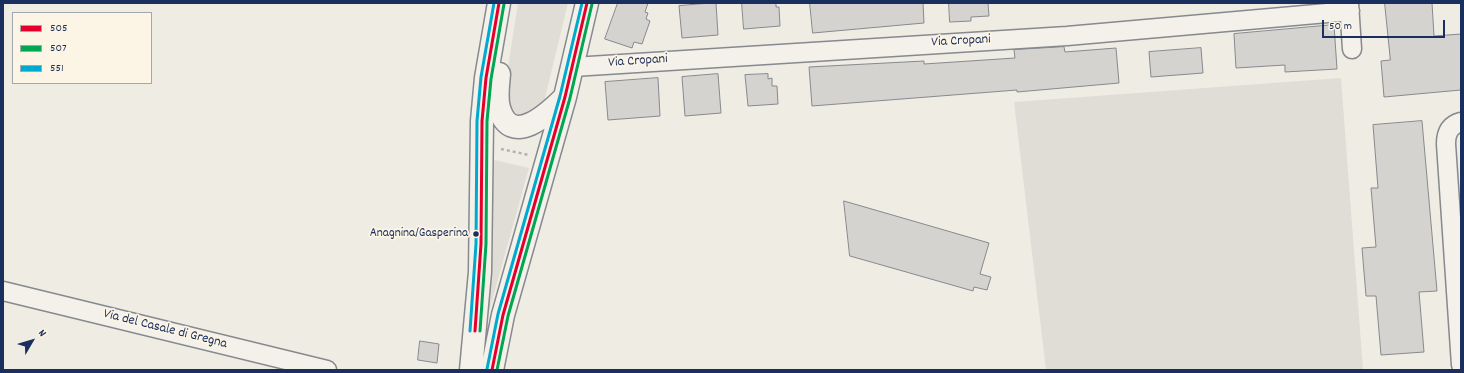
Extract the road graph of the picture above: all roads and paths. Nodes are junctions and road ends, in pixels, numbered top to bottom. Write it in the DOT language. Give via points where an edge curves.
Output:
graph roads {
  1 [pos="499,3"];
  2 [pos="587,3"];
  3 [pos="1350,7"];
  4 [pos="1352,50"];
  5 [pos="572,66"];
  6 [pos="565,97"];
  7 [pos="1461,122"];
  8 [pos="498,149"];
  9 [pos="532,156"];
  10 [pos="3,291"];
  11 [pos="1461,365"];
  12 [pos="327,370"];
  13 [pos="471,370"];
  14 [pos="492,370"];
  1 -- 6 [label="main road" via="498,103 505,119 513,125 530,125 542,118"];
  1 -- 13 [label="main road" via="486,78 482,121 480,272"];
  2 -- 5 [label="main road"];
  3 -- 4 [label="street, Via Cropani"];
  3 -- 5 [label="street, Via Cropani" via="1067,36"];
  5 -- 6 [label="main road"];
  6 -- 14 [label="main road" via="506,301"];
  7 -- 11 [label="street" via="1451,127 1446,144"];
  8 -- 9 [label="path"];
  10 -- 12 [label="street, Via del Casale di Gregna"];
}
